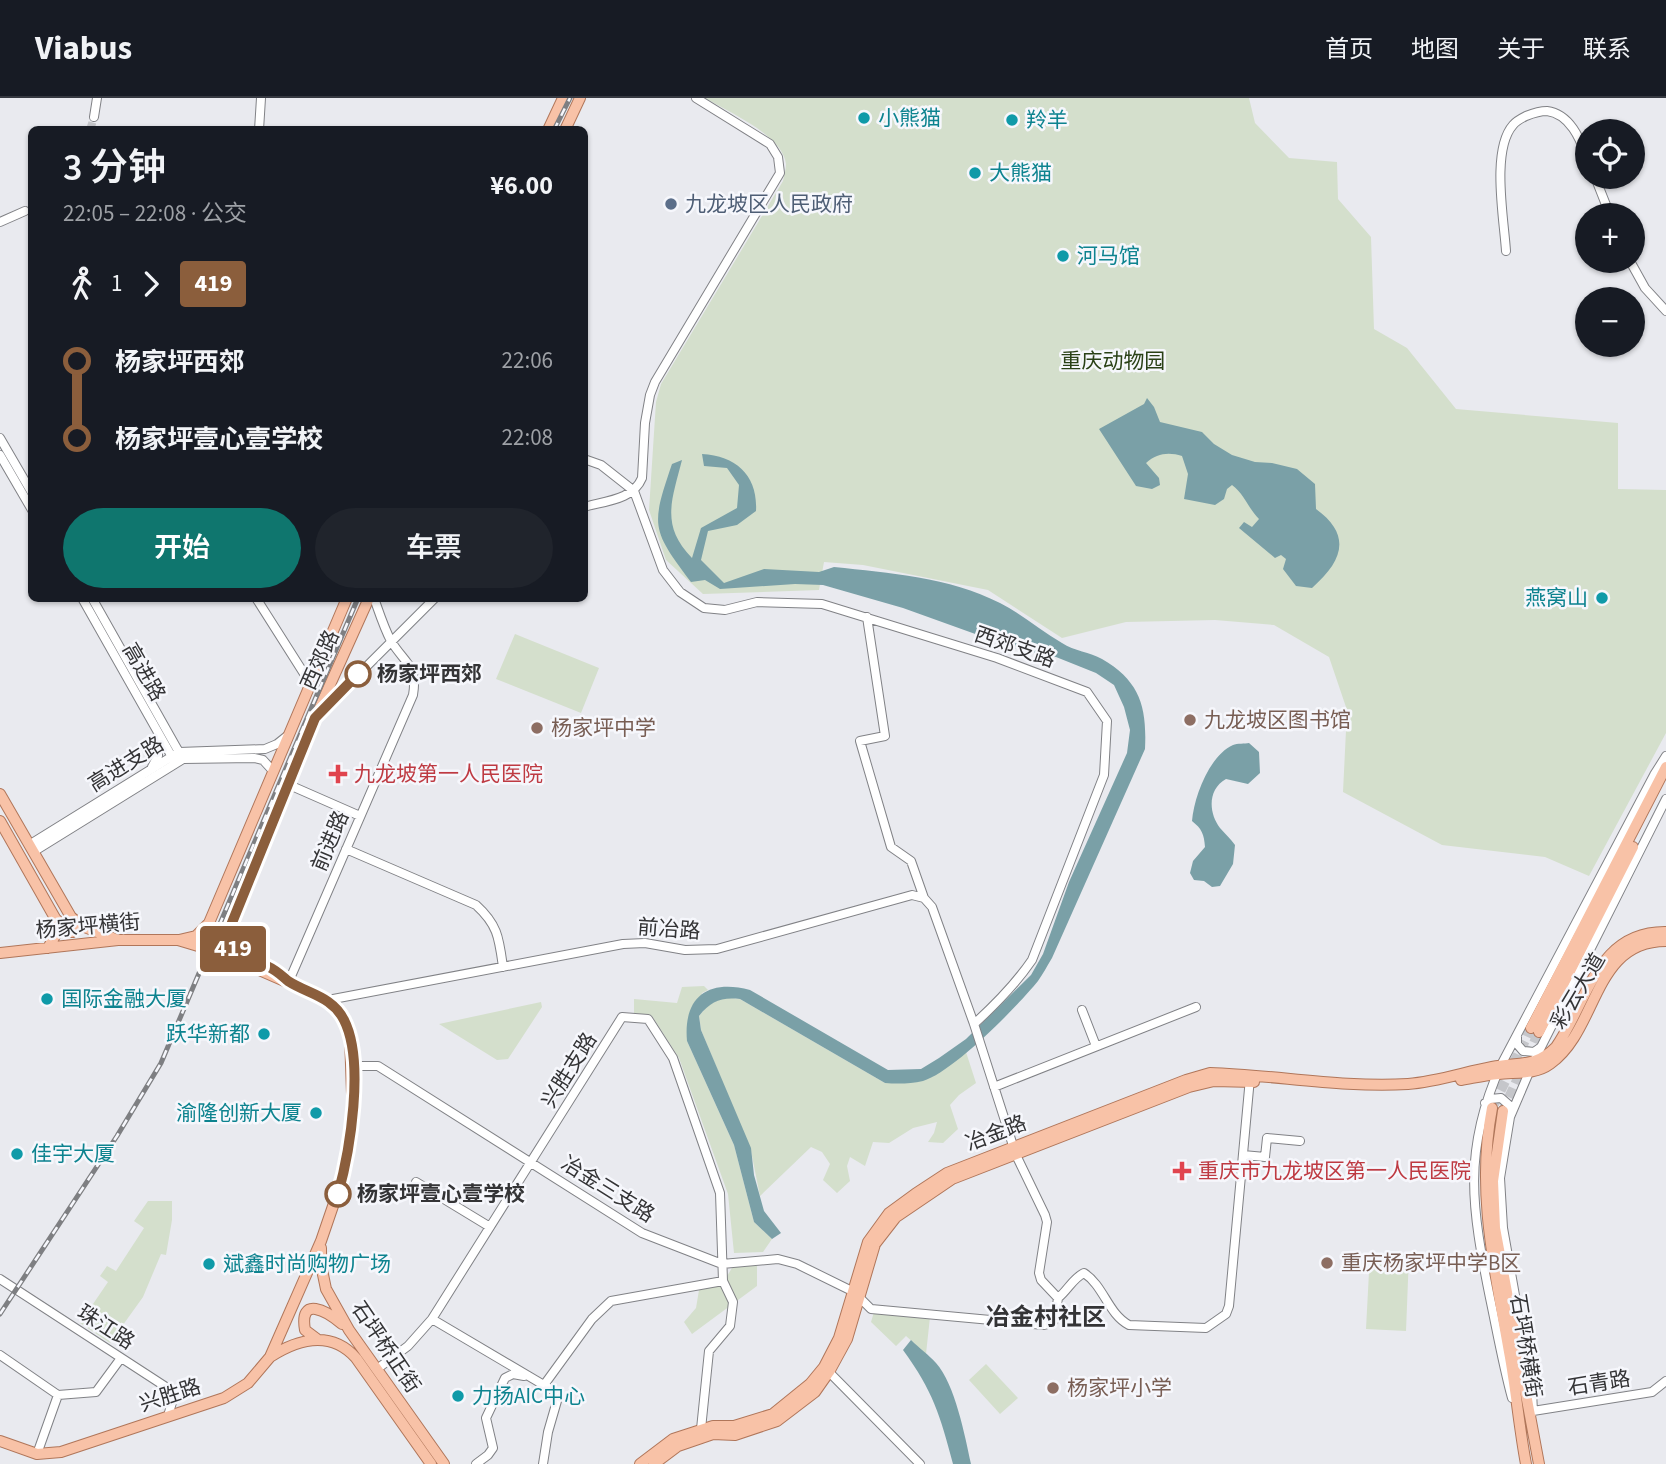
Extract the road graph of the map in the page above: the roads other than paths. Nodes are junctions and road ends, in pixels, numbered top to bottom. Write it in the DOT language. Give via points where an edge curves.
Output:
graph roads {
  1 [pos="97,98"];
  2 [pos="261,98"];
  3 [pos="563,98"];
  4 [pos="580,98"];
  5 [pos="696,98"];
  6 [pos="94,117"];
  7 [pos="259,126"];
  8 [pos="550,126"];
  9 [pos="567,126"];
  10 [pos="1575,132"];
  11 [pos="25,211"];
  12 [pos="0,222"];
  13 [pos="1506,251"];
  14 [pos="1637,273"];
  15 [pos="1666,311"];
  16 [pos="0,438"];
  17 [pos="588,460"];
  18 [pos="7,462"];
  19 [pos="0,474"];
  20 [pos="28,488"];
  21 [pos="634,491"];
  22 [pos="28,502"];
  23 [pos="588,506"];
  24 [pos="84,602"];
  25 [pos="94,602"];
  26 [pos="259,602"];
  27 [pos="345,602"];
  28 [pos="369,602"];
  29 [pos="373,602"];
  30 [pos="431,602"];
  31 [pos="867,617"];
  32 [pos="391,640"];
  33 [pos="310,683"];
  34 [pos="315,718"];
  35 [pos="157,730"];
  36 [pos="289,734"];
  37 [pos="1666,756"];
  38 [pos="177,757"];
  39 [pos="152,767"];
  40 [pos="1666,767"];
  41 [pos="273,771"];
  42 [pos="1666,783"];
  43 [pos="287,784"];
  44 [pos="0,794"];
  45 [pos="1666,799"];
  46 [pos="360,816"];
  47 [pos="0,821"];
  48 [pos="31,849"];
  49 [pos="346,849"];
  50 [pos="924,898"];
  51 [pos="71,917"];
  52 [pos="55,918"];
  53 [pos="209,923"];
  54 [pos="228,932"];
  55 [pos="1666,932"];
  56 [pos="118,940"];
  57 [pos="178,940"];
  58 [pos="1666,941"];
  59 [pos="48,948"];
  60 [pos="0,953"];
  61 [pos="503,967"];
  62 [pos="289,981"];
  63 [pos="328,1000"];
  64 [pos="1196,1007"];
  65 [pos="1082,1010"];
  66 [pos="974,1024"];
  67 [pos="1517,1037"];
  68 [pos="1096,1046"];
  69 [pos="1542,1047"];
  70 [pos="353,1066"];
  71 [pos="1531,1068"];
  72 [pos="1499,1070"];
  73 [pos="1250,1078"];
  74 [pos="994,1087"];
  75 [pos="1498,1110"];
  76 [pos="1300,1141"];
  77 [pos="1015,1151"];
  78 [pos="1243,1155"];
  79 [pos="531,1162"];
  80 [pos="416,1182"];
  81 [pos="490,1227"];
  82 [pos="321,1241"];
  83 [pos="722,1264"];
  84 [pos="0,1279"];
  85 [pos="723,1281"];
  86 [pos="857,1295"];
  87 [pos="1058,1298"];
  88 [pos="432,1319"];
  89 [pos="349,1330"];
  90 [pos="323,1341"];
  91 [pos="0,1354"];
  92 [pos="270,1357"];
  93 [pos="121,1358"];
  94 [pos="377,1369"];
  95 [pos="826,1369"];
  96 [pos="531,1378"];
  97 [pos="1666,1381"];
  98 [pos="544,1385"];
  99 [pos="58,1395"];
  100 [pos="1533,1411"];
  101 [pos="168,1416"];
  102 [pos="701,1429"];
  103 [pos="1533,1432"];
  104 [pos="0,1441"];
  105 [pos="37,1454"];
  106 [pos="430,1464"];
  107 [pos="444,1464"];
  108 [pos="476,1464"];
  109 [pos="543,1464"];
  110 [pos="640,1464"];
  111 [pos="654,1464"];
  112 [pos="920,1464"];
  113 [pos="1525,1464"];
  114 [pos="1539,1464"];
  1 -- 6 [label="street"];
  2 -- 7 [label="street"];
  3 -- 8 [label="main road"];
  4 -- 9 [label="main road"];
  5 -- 21 [label="street" via="770,144 778,157 779,173 655,382 645,423 642,478"];
  10 -- 13 [label="street" via="1565,118 1547,111 1513,123 1501,160"];
  11 -- 12 [label="street"];
  14 -- 15 [label="street"];
  16 -- 18 [label="street"];
  17 -- 21 [label="street"];
  18 -- 19 [label="street"];
  18 -- 20 [label="street"];
  18 -- 22 [label="street"];
  21 -- 23 [label="street"];
  21 -- 31 [label="street, 西郊支路" via="663,570 680,592 705,608 798,602"];
  24 -- 35 [label="street, 高进路"];
  25 -- 38 [label="street, 高进路"];
  26 -- 33 [label="street"];
  27 -- 33 [label="main road, 西郊路"];
  28 -- 34 [label="main road, 西郊路"];
  29 -- 32 [label="street"];
  30 -- 32 [label="street"];
  31 -- 50 [label="street" via="885,736 860,741 891,847 911,861"];
  31 -- 66 [label="street, 西郊支路" via="1087,692 1107,721 1104,775 1032,960 999,1002"];
  32 -- 34 [label="street"];
  32 -- 46 [label="street, 前进路" via="416,679"];
  33 -- 36 [label="main road, 西郊路"];
  34 -- 43 [label="main road, 西郊路"];
  35 -- 38 [label="street, 高进路"];
  35 -- 39 [label="street" via="158,756"];
  36 -- 38 [label="street, 高进支路" via="265,749"];
  36 -- 41 [label="main road, 西郊路"];
  37 -- 67 [label="street"];
  38 -- 39 [label="street, 高进支路"];
  38 -- 41 [label="street, 高进支路" via="254,758"];
  38 -- 48 [label="street, 高进支路"];
  39 -- 48 [label="street, 高进支路"];
  40 -- 42 [label="main road" via="1535,1030"];
  41 -- 53 [label="main road, 西郊路"];
  43 -- 46 [label="street"];
  43 -- 54 [label="main road, 西郊路"];
  44 -- 48 [label="main road"];
  45 -- 69 [label="street"];
  46 -- 49 [label="street, 前进路"];
  47 -- 52 [label="main road"];
  48 -- 51 [label="main road"];
  49 -- 61 [label="street" via="476,905 490,918 498,935"];
  49 -- 62 [label="street, 前进路"];
  50 -- 61 [label="street, 前冶路" via="912,895 717,949 623,944"];
  50 -- 66 [label="street" via="932,907"];
  51 -- 52 [label="main road" via="72,932"];
  51 -- 56 [label="main road"];
  52 -- 59 [label="main road" via="56,934"];
  53 -- 54 [label="main road" via="211,940 221,941"];
  53 -- 57 [label="main road" via="196,936"];
  54 -- 62 [label="main road" via="236,952 277,970"];
  55 -- 71 [label="main road, 彩云大道" via="1638,936 1604,960 1556,1047"];
  56 -- 57 [label="main road, 杨家坪横街"];
  56 -- 59 [label="main road, 杨家坪横街"];
  57 -- 62 [label="main road"];
  58 -- 71 [label="main road, 彩云大道" via="1641,944 1623,954 1563,1052 1550,1063"];
  59 -- 60 [label="main road, 杨家坪横街"];
  61 -- 63 [label="street, 前冶路"];
  62 -- 63 [label="main road"];
  63 -- 70 [label="main road, 兴胜路" via="350,1036"];
  64 -- 68 [label="street"];
  65 -- 68 [label="street"];
  66 -- 74 [label="street"];
  67 -- 69 [label="street" via="1523,1051"];
  67 -- 72 [label="street"];
  68 -- 74 [label="street"];
  69 -- 71 [label="street"];
  70 -- 79 [label="street, 冶金三支路" via="378,1066"];
  70 -- 82 [label="main road, 兴胜路" via="350,1146"];
  71 -- 72 [label="main road, 冶金路"];
  71 -- 75 [label="street"];
  72 -- 73 [label="main road, 冶金路" via="1411,1084"];
  72 -- 75 [label="street"];
  73 -- 77 [label="main road, 冶金路" via="1210,1073 1186,1080"];
  73 -- 78 [label="street"];
  74 -- 77 [label="street"];
  75 -- 100 [label="street" via="1503,1228"];
  75 -- 103 [label="main road, 石坪桥横街" via="1495,1228"];
  75 -- 113 [label="main road, 石坪桥横街" via="1486,1139 1487,1227"];
  76 -- 78 [label="street" via="1267,1138 1265,1157"];
  77 -- 86 [label="main road, 冶金路" via="947,1174 889,1213 868,1242"];
  77 -- 87 [label="street" via="1047,1222 1041,1280"];
  78 -- 87 [label="street" via="1229,1306 1217,1322 1206,1328 1129,1325 1084,1273"];
  79 -- 81 [label="street, 兴胜支路"];
  79 -- 83 [label="street, 冶金三支路" via="642,1233"];
  79 -- 83 [label="street, 兴胜支路" via="622,1017 648,1019 673,1058 720,1193"];
  80 -- 81 [label="street"];
  81 -- 88 [label="street, 兴胜支路"];
  82 -- 89 [label="main road, 石坪桥正街" via="326,1289"];
  82 -- 92 [label="main road, 兴胜路"];
  83 -- 85 [label="street"];
  83 -- 86 [label="street, 冶金三支路" via="778,1259"];
  84 -- 93 [label="street, 珠江路"];
  85 -- 98 [label="street" via="611,1301 592,1319"];
  85 -- 102 [label="street" via="733,1302 730,1326 709,1351"];
  86 -- 87 [label="street" via="871,1309 1044,1325 1055,1319"];
  86 -- 95 [label="main road, 冶金路"];
  88 -- 94 [label="street, 兴胜支路" via="408,1346"];
  88 -- 96 [label="street"];
  89 -- 90 [label="main road" via="328,1312 312,1310 304,1318 304,1331"];
  89 -- 94 [label="main road, 石坪桥正街"];
  90 -- 92 [label="main road" via="302,1340"];
  90 -- 106 [label="main road, 石坪桥正街" via="356,1358"];
  91 -- 99 [label="street"];
  92 -- 101 [label="main road, 兴胜路" via="236,1392"];
  93 -- 99 [label="street" via="96,1392"];
  93 -- 101 [label="street, 珠江路" via="166,1387 172,1404"];
  94 -- 107 [label="main road, 石坪桥正街"];
  95 -- 102 [label="main road, 冶金路" via="773,1414 734,1426"];
  95 -- 111 [label="main road, 冶金路" via="815,1392 777,1421 678,1446"];
  95 -- 112 [label="street"];
  96 -- 98 [label="street"];
  96 -- 108 [label="street" via="510,1374 505,1378 486,1419 493,1448"];
  97 -- 100 [label="street, 石青路" via="1652,1392"];
  98 -- 109 [label="street" via="559,1394"];
  99 -- 105 [label="street"];
  100 -- 103 [label="street"];
  101 -- 105 [label="main road, 兴胜路" via="61,1452"];
  102 -- 110 [label="main road, 冶金路" via="673,1439"];
  103 -- 114 [label="main road, 石坪桥横街"];
  104 -- 105 [label="main road, 兴胜路"];
}
